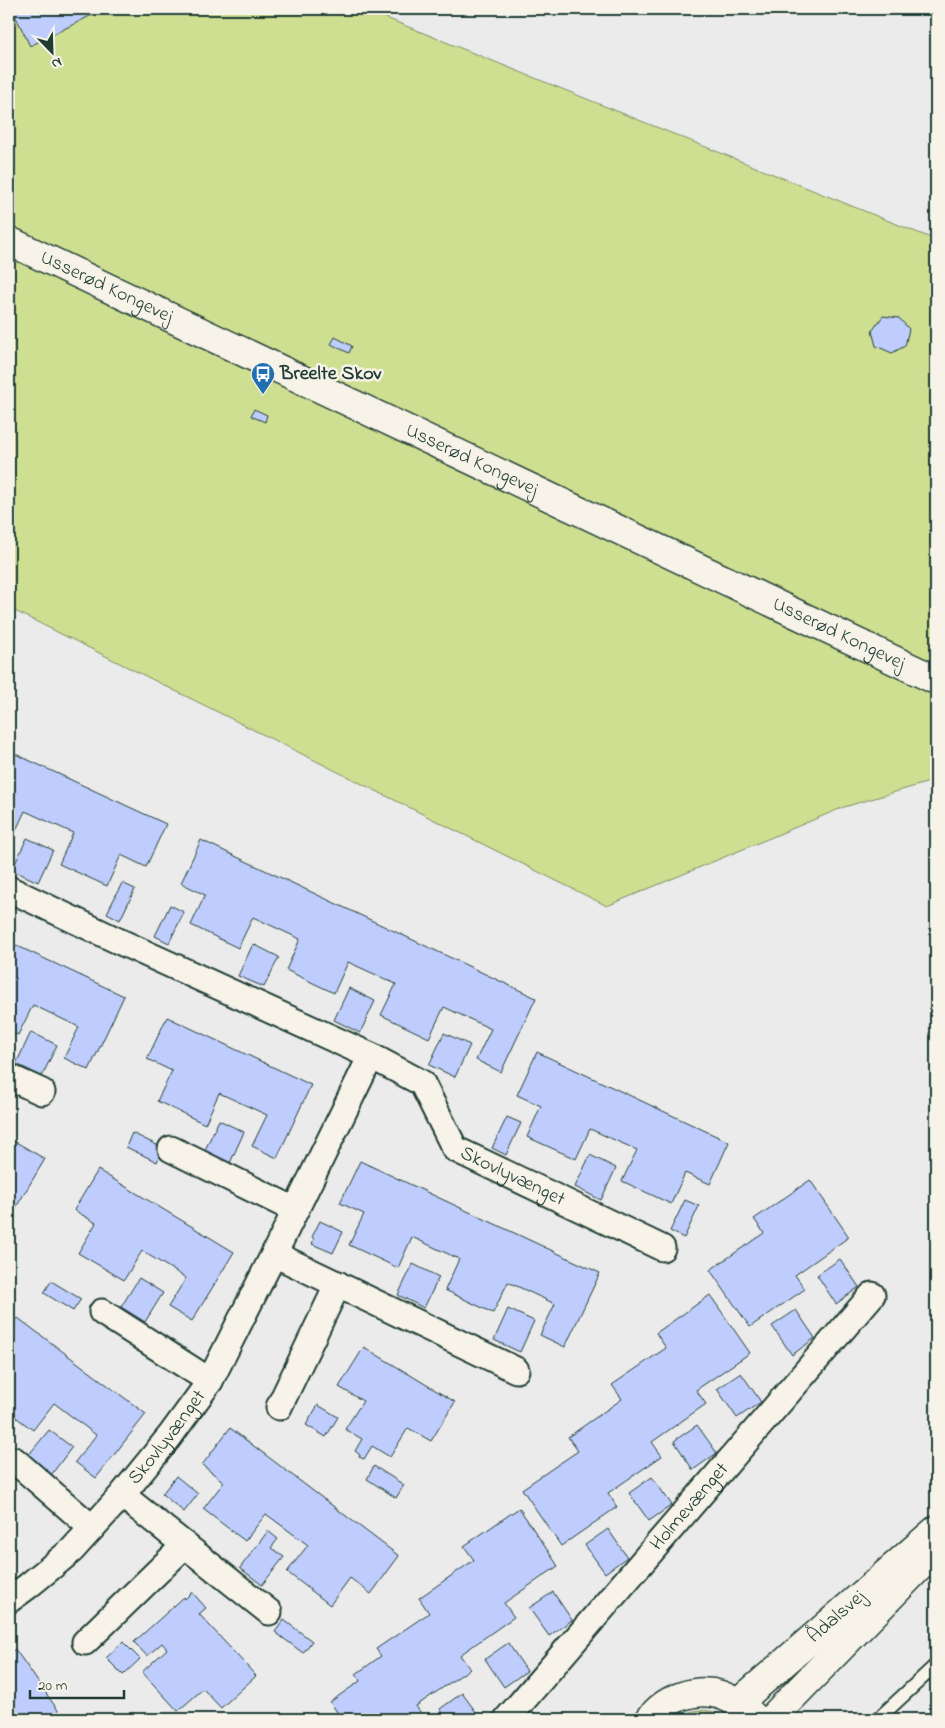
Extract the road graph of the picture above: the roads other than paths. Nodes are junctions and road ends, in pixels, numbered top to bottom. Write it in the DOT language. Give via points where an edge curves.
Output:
graph roads {
  1 [pos="9,241"];
  2 [pos="936,680"];
  3 [pos="9,889"];
  4 [pos="371,1056"];
  5 [pos="9,1077"];
  6 [pos="42,1092"];
  7 [pos="171,1149"];
  8 [pos="295,1210"];
  9 [pos="662,1248"];
  10 [pos="274,1254"];
  11 [pos="338,1284"];
  12 [pos="872,1295"];
  13 [pos="102,1312"];
  14 [pos="516,1370"];
  15 [pos="210,1381"];
  16 [pos="279,1407"];
  17 [pos="14,1460"];
  18 [pos="122,1495"];
  19 [pos="92,1528"];
  20 [pos="936,1530"];
  21 [pos="185,1545"];
  22 [pos="936,1550"];
  23 [pos="9,1600"];
  24 [pos="269,1612"];
  25 [pos="85,1642"];
  26 [pos="936,1665"];
  27 [pos="746,1711"];
  28 [pos="507,1719"];
  29 [pos="650,1719"];
  30 [pos="771,1719"];
  31 [pos="878,1719"];
  1 -- 2 [label="main road, Usserød Kongevej"];
  3 -- 4 [label="street, Skovlyvænget"];
  4 -- 8 [label="street, Skovlyvænget"];
  4 -- 9 [label="street, Skovlyvænget" via="422,1083 455,1149"];
  5 -- 6 [label="street"];
  7 -- 8 [label="street"];
  8 -- 10 [label="street, Skovlyvænget"];
  10 -- 11 [label="street"];
  10 -- 15 [label="street, Skovlyvænget"];
  11 -- 14 [label="street"];
  11 -- 16 [label="street"];
  12 -- 28 [label="street, Holmevænget"];
  13 -- 15 [label="street, Skovlyvænget"];
  15 -- 18 [label="street, Skovlyvænget"];
  17 -- 19 [label="street"];
  18 -- 19 [label="street, Skovlyvænget"];
  18 -- 21 [label="street, Skovlyvænget"];
  19 -- 23 [label="street, Skovlyvænget" via="72,1550"];
  20 -- 27 [label="main road, Ådalsvej"];
  21 -- 24 [label="street, Skovlyvænget"];
  21 -- 25 [label="street"];
  22 -- 30 [label="main road, Ådalsvej"];
  26 -- 31 [label="lane"];
  27 -- 29 [label="main road" via="720,1695 702,1692 683,1695 666,1704"];
}
